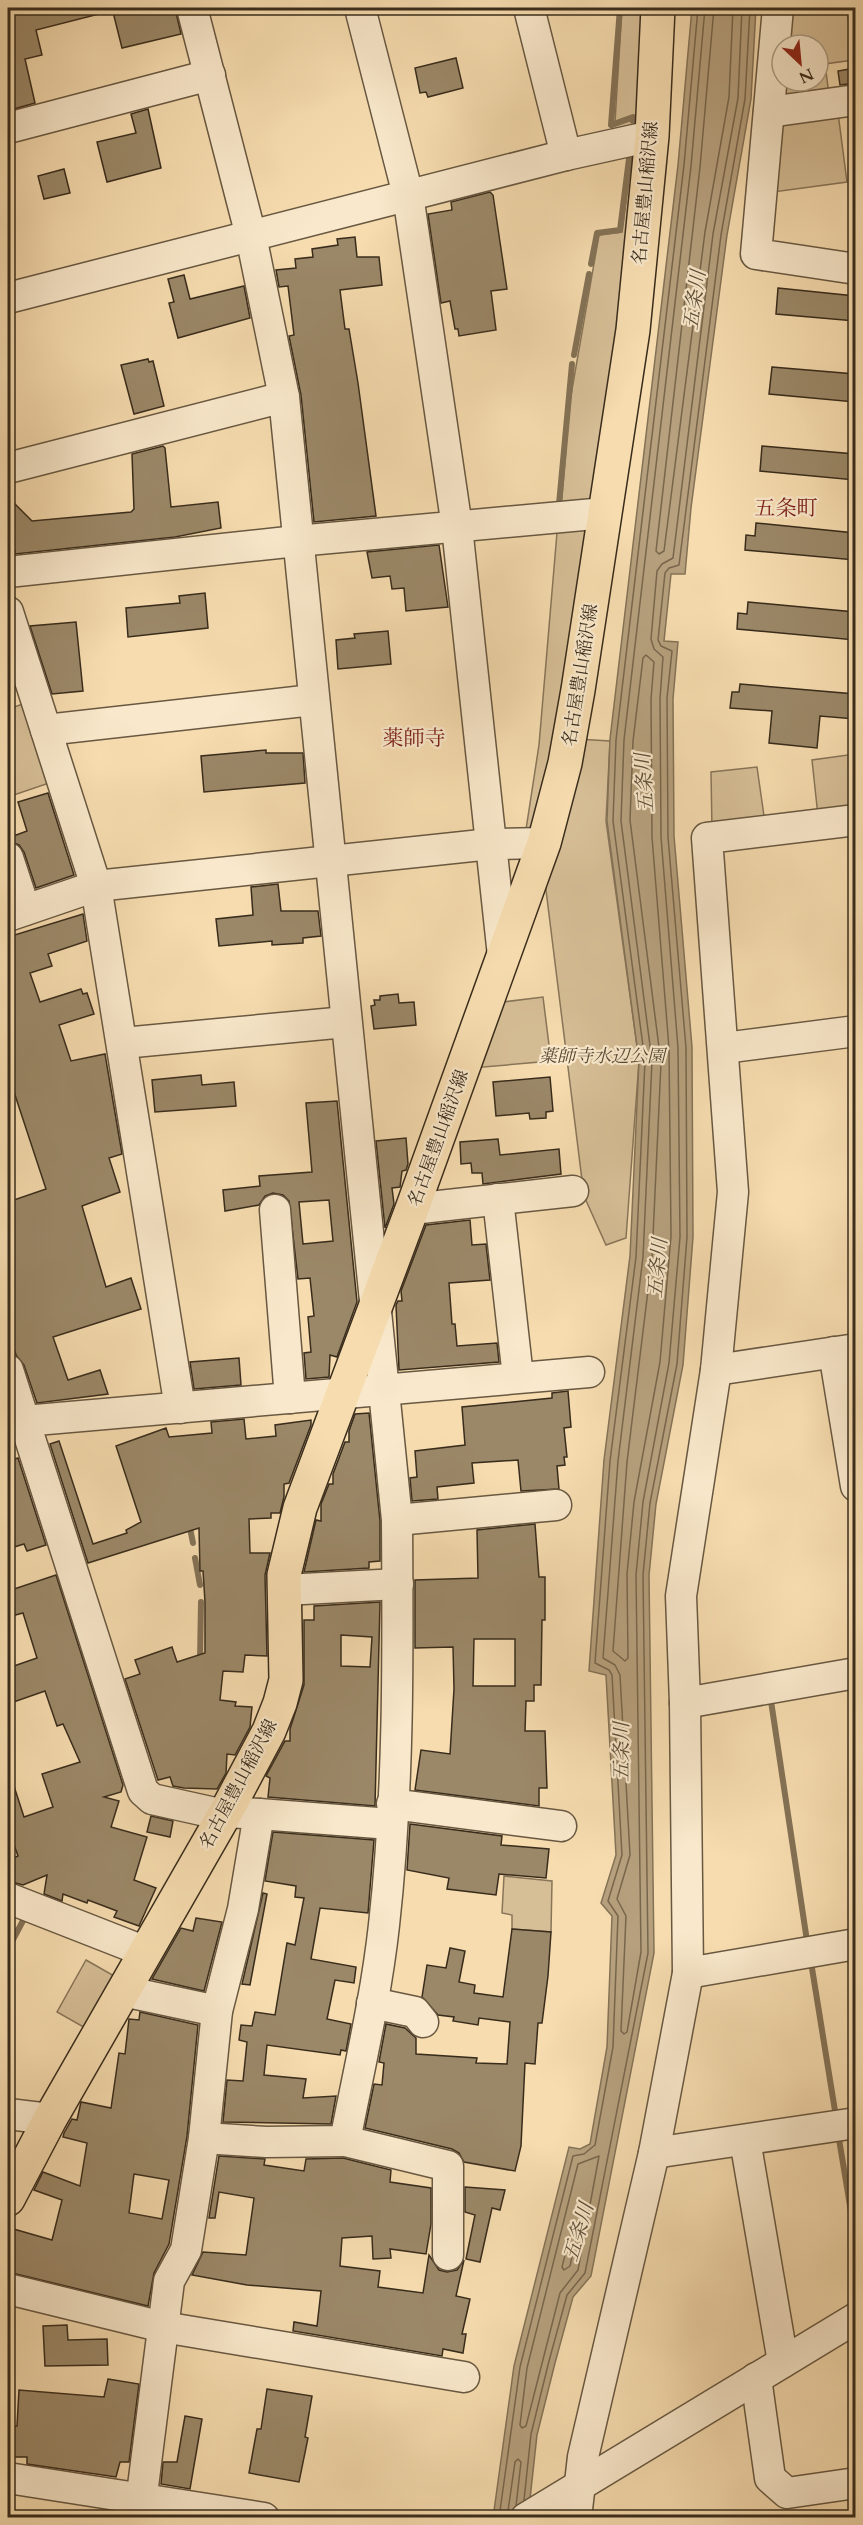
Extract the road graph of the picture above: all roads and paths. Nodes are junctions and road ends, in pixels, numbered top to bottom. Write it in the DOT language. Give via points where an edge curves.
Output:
graph roads {
  1 [pos="192,8"];
  2 [pos="360,8"];
  3 [pos="529,8"];
  4 [pos="658,8"];
  5 [pos="778,8"];
  6 [pos="210,75"];
  7 [pos="855,100"];
  8 [pos="769,112"];
  9 [pos="8,128"];
  10 [pos="652,136"];
  11 [pos="566,154"];
  12 [pos="408,195"];
  13 [pos="251,236"];
  14 [pos="855,269"];
  15 [pos="8,298"];
  16 [pos="284,397"];
  17 [pos="8,468"];
  18 [pos="605,513"];
  19 [pos="457,527"];
  20 [pos="297,541"];
  21 [pos="8,572"];
  22 [pos="8,612"];
  23 [pos="314,699"];
  24 [pos="46,730"];
  25 [pos="855,820"];
  26 [pos="544,843"];
  27 [pos="491,844"];
  28 [pos="8,858"];
  29 [pos="329,862"];
  30 [pos="96,886"];
  31 [pos="16,913"];
  32 [pos="503,956"];
  33 [pos="346,1022"];
  34 [pos="855,1031"];
  35 [pos="123,1043"];
  36 [pos="724,1048"];
  37 [pos="573,1191"];
  38 [pos="498,1199"];
  39 [pos="412,1209"];
  40 [pos="275,1210"];
  41 [pos="376,1306"];
  42 [pos="845,1351"];
  43 [pos="8,1370"];
  44 [pos="716,1370"];
  45 [pos="589,1372"];
  46 [pos="518,1377"];
  47 [pos="384,1389"];
  48 [pos="341,1395"];
  49 [pos="290,1398"];
  50 [pos="180,1408"];
  51 [pos="16,1424"];
  52 [pos="855,1486"];
  53 [pos="556,1505"];
  54 [pos="397,1520"];
  55 [pos="398,1584"];
  56 [pos="284,1590"];
  57 [pos="855,1673"];
  58 [pos="686,1703"];
  59 [pos="225,1813"];
  60 [pos="259,1814"];
  61 [pos="391,1814"];
  62 [pos="561,1826"];
  63 [pos="8,1898"];
  64 [pos="855,1944"];
  65 [pos="146,1952"];
  66 [pos="688,1973"];
  67 [pos="123,1991"];
  68 [pos="372,2002"];
  69 [pos="217,2011"];
  70 [pos="423,2022"];
  71 [pos="8,2114"];
  72 [pos="50,2119"];
  73 [pos="855,2123"];
  74 [pos="204,2138"];
  75 [pos="745,2140"];
  76 [pos="345,2141"];
  77 [pos="654,2153"];
  78 [pos="8,2199"];
  79 [pos="448,2255"];
  80 [pos="8,2289"];
  81 [pos="855,2318"];
  82 [pos="163,2327"];
  83 [pos="783,2362"];
  84 [pos="464,2377"];
  85 [pos="756,2378"];
  86 [pos="8,2478"];
  87 [pos="855,2483"];
  88 [pos="576,2497"];
  89 [pos="141,2507"];
  90 [pos="260,2517"];
  91 [pos="526,2517"];
  1 -- 6 [label="street"];
  2 -- 12 [label="street"];
  3 -- 11 [label="street"];
  4 -- 10 [label="main road, 名古屋豊山稲沢線"];
  5 -- 8 [label="street"];
  6 -- 9 [label="street"];
  6 -- 13 [label="street"];
  7 -- 8 [label="street"];
  8 -- 14 [label="street" via="756,254"];
  10 -- 11 [label="street"];
  10 -- 18 [label="main road, 名古屋豊山稲沢線" via="633,330"];
  11 -- 12 [label="street"];
  12 -- 13 [label="street"];
  12 -- 19 [label="street"];
  13 -- 15 [label="street"];
  13 -- 16 [label="street"];
  16 -- 17 [label="street"];
  16 -- 20 [label="street"];
  18 -- 19 [label="street"];
  18 -- 26 [label="main road, 名古屋豊山稲沢線" via="577,700"];
  19 -- 20 [label="street"];
  19 -- 27 [label="street"];
  20 -- 21 [label="street"];
  20 -- 23 [label="street"];
  22 -- 24 [label="street"];
  23 -- 24 [label="street"];
  23 -- 29 [label="street"];
  24 -- 30 [label="street"];
  25 -- 36 [label="street" via="707,838"];
  26 -- 27 [label="street"];
  26 -- 32 [label="main road, 名古屋豊山稲沢線"];
  27 -- 29 [label="street"];
  27 -- 32 [label="street"];
  28 -- 31 [label="street"];
  29 -- 30 [label="street"];
  29 -- 33 [label="street"];
  30 -- 31 [label="street"];
  30 -- 35 [label="street"];
  32 -- 39 [label="main road, 名古屋豊山稲沢線"];
  33 -- 35 [label="street"];
  33 -- 41 [label="street"];
  34 -- 36 [label="street"];
  35 -- 50 [label="street"];
  36 -- 44 [label="street" via="733,1192"];
  37 -- 38 [label="street"];
  38 -- 39 [label="street"];
  38 -- 46 [label="street"];
  39 -- 41 [label="main road, 名古屋豊山稲沢線"];
  40 -- 49 [label="street"];
  41 -- 47 [label="street"];
  41 -- 48 [label="main road, 名古屋豊山稲沢線"];
  42 -- 44 [label="street"];
  42 -- 52 [label="street"];
  43 -- 51 [label="street"];
  44 -- 58 [label="street" via="681,1596"];
  45 -- 46 [label="street"];
  46 -- 47 [label="street"];
  47 -- 48 [label="street"];
  47 -- 54 [label="street"];
  48 -- 49 [label="street"];
  48 -- 56 [label="main road, 名古屋豊山稲沢線" via="300,1508 289,1547"];
  49 -- 50 [label="street"];
  50 -- 51 [label="street"];
  51 -- 59 [label="street" via="142,1791 152,1799"];
  53 -- 54 [label="street"];
  54 -- 55 [label="street"];
  55 -- 56 [label="street"];
  55 -- 61 [label="street" via="399,1650"];
  56 -- 59 [label="main road, 名古屋豊山稲沢線" via="286,1680 280,1703"];
  57 -- 58 [label="street"];
  58 -- 66 [label="street"];
  59 -- 60 [label="street"];
  59 -- 65 [label="main road, 名古屋豊山稲沢線"];
  60 -- 61 [label="street"];
  60 -- 69 [label="street" via="243,1909"];
  61 -- 62 [label="street"];
  61 -- 68 [label="street" via="384,1923"];
  63 -- 65 [label="street"];
  64 -- 66 [label="street"];
  65 -- 67 [label="main road, 名古屋豊山稲沢線"];
  66 -- 77 [label="street"];
  67 -- 69 [label="street"];
  67 -- 72 [label="main road, 名古屋豊山稲沢線"];
  68 -- 70 [label="street" via="415,2012"];
  68 -- 76 [label="street"];
  69 -- 74 [label="street"];
  71 -- 72 [label="street"];
  72 -- 78 [label="main road, 名古屋豊山稲沢線"];
  73 -- 75 [label="street"];
  74 -- 76 [label="street"];
  74 -- 82 [label="street" via="186,2250 169,2281"];
  75 -- 77 [label="street"];
  75 -- 83 [label="street"];
  76 -- 79 [label="street" via="448,2166"];
  77 -- 88 [label="street" via="595,2399"];
  80 -- 82 [label="street"];
  81 -- 83 [label="street"];
  82 -- 84 [label="street"];
  82 -- 89 [label="street"];
  83 -- 85 [label="street"];
  85 -- 87 [label="street" via="770,2478 788,2493"];
  85 -- 88 [label="street"];
  86 -- 89 [label="street"];
  88 -- 91 [label="street"];
  89 -- 90 [label="street"];
}
